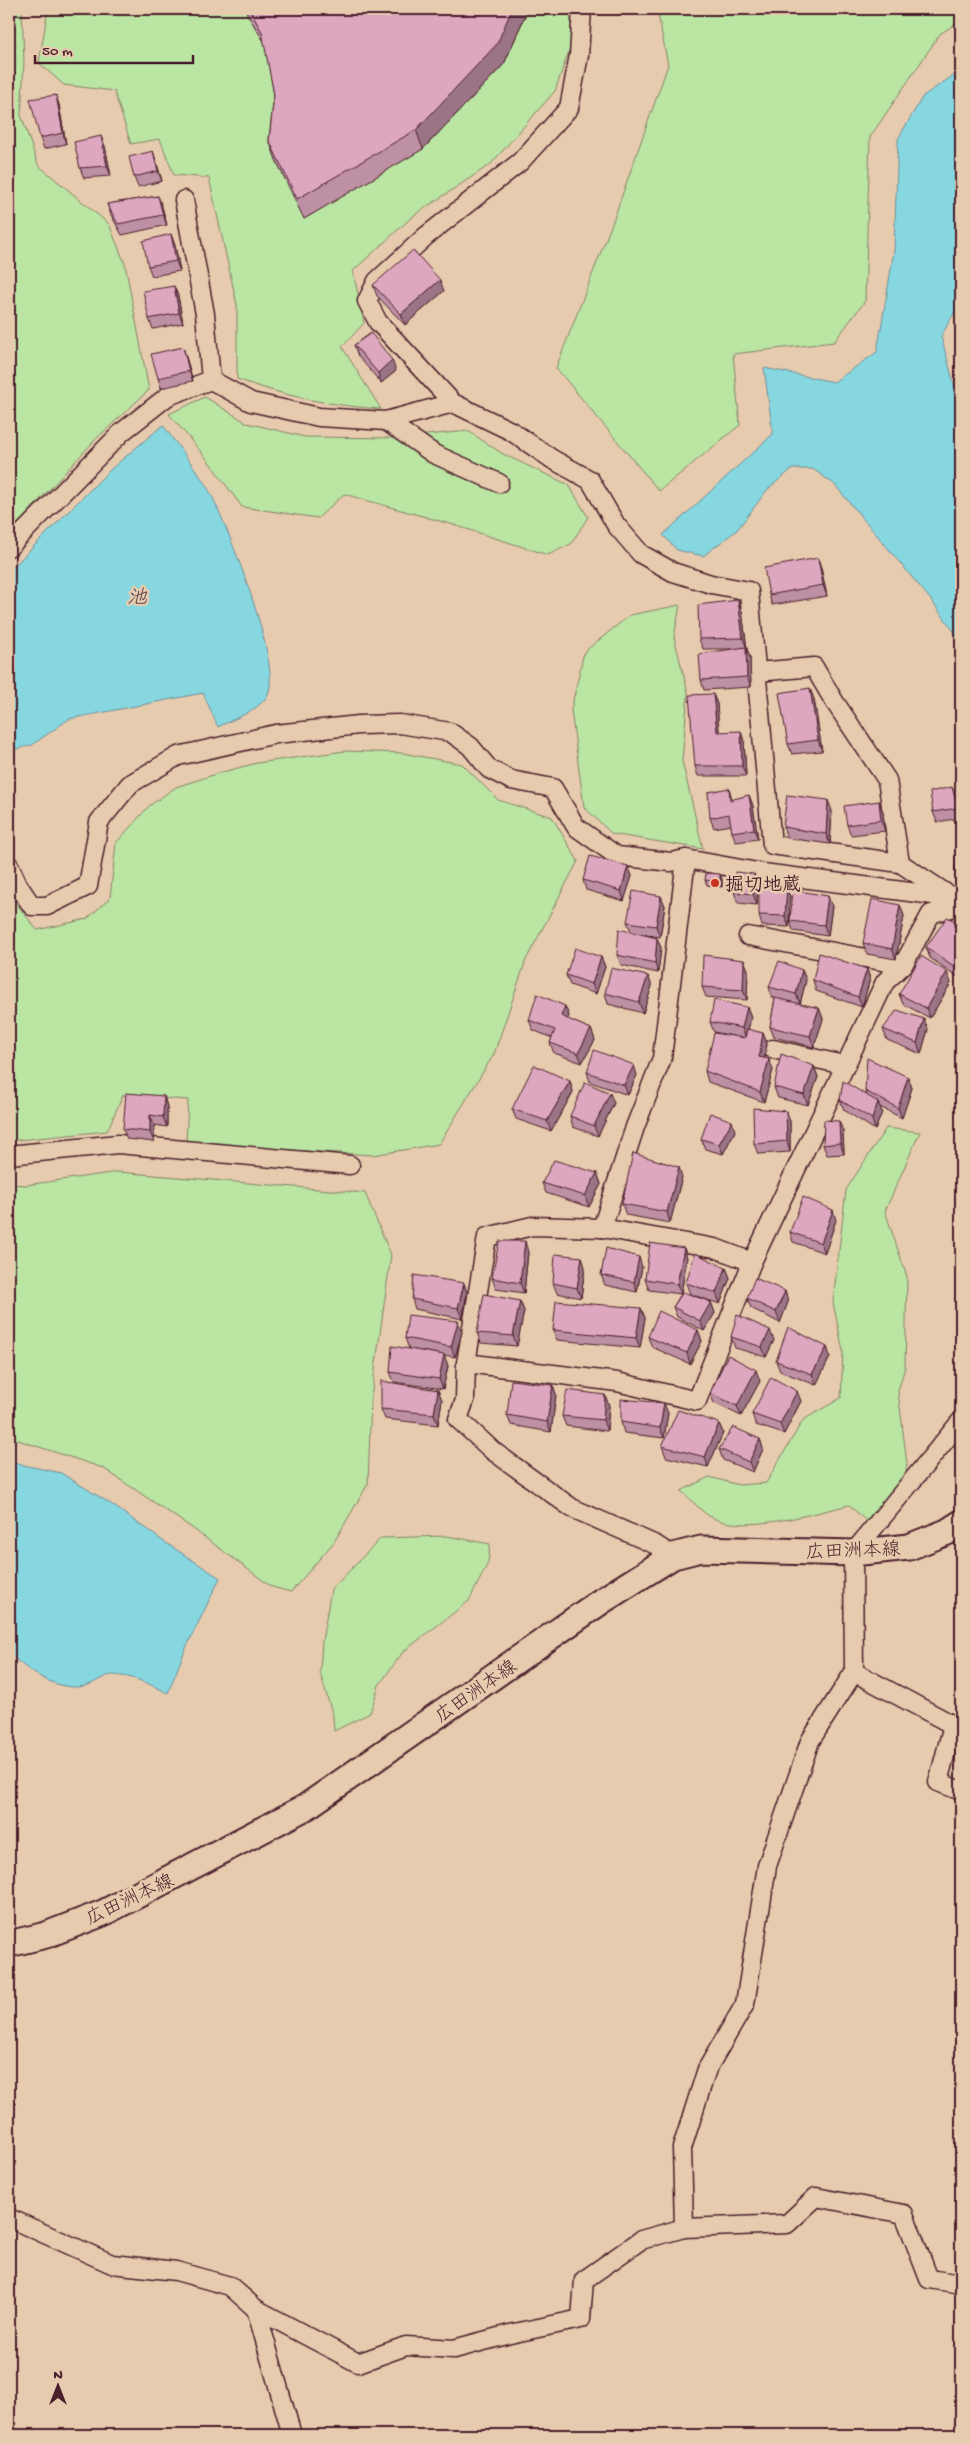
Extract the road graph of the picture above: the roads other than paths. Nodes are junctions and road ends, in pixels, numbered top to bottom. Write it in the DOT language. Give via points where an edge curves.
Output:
graph roads {
  1 [pos="582,9"];
  2 [pos="184,200"];
  3 [pos="211,380"];
  4 [pos="454,403"];
  5 [pos="386,421"];
  6 [pos="499,483"];
  7 [pos="9,547"];
  8 [pos="757,672"];
  9 [pos="686,859"];
  10 [pos="900,863"];
  11 [pos="9,865"];
  12 [pos="961,904"];
  13 [pos="748,936"];
  14 [pos="903,965"];
  15 [pos="773,1049"];
  16 [pos="844,1064"];
  17 [pos="9,1154"];
  18 [pos="350,1166"];
  19 [pos="602,1228"];
  20 [pos="752,1262"];
  21 [pos="466,1363"];
  22 [pos="961,1421"];
  23 [pos="961,1523"];
  24 [pos="853,1553"];
  25 [pos="673,1556"];
  26 [pos="854,1672"];
  27 [pos="957,1724"];
  28 [pos="961,1791"];
  29 [pos="9,1944"];
  30 [pos="9,2218"];
  31 [pos="684,2228"];
  32 [pos="961,2284"];
  33 [pos="256,2309"];
  34 [pos="292,2435"];
  1 -- 4 [label="street" via="579,55 569,108 520,162 426,236 377,281 367,301 378,322"];
  2 -- 3 [label="street" via="205,314"];
  3 -- 5 [label="street" via="252,402 319,417"];
  3 -- 7 [label="street" via="168,396 122,432"];
  4 -- 5 [label="street"];
  4 -- 8 [label="street" via="511,431 590,480 616,525 641,554 673,572 749,591"];
  5 -- 6 [label="street" via="434,454"];
  8 -- 10 [label="street" via="814,667 888,780"];
  8 -- 10 [label="street" via="772,845"];
  9 -- 11 [label="street" via="671,862 617,856 576,827 553,788 511,780 488,769 470,746 450,732 400,724 276,734 178,756 130,784 99,822 88,886 47,906 32,906"];
  9 -- 12 [label="street" via="763,873 933,895"];
  9 -- 19 [label="street" via="662,1058 634,1127"];
  10 -- 12 [label="street"];
  12 -- 14 [label="street" via="931,914"];
  13 -- 14 [label="street"];
  14 -- 16 [label="street" via="885,982"];
  15 -- 16 [label="street"];
  16 -- 20 [label="street"];
  17 -- 18 [label="street" via="118,1144"];
  19 -- 20 [label="street" via="715,1248"];
  19 -- 21 [label="street" via="532,1226 487,1237"];
  20 -- 21 [label="street" via="697,1400 618,1382"];
  21 -- 25 [label="street" via="465,1400 458,1419 465,1426 493,1451 572,1508"];
  22 -- 24 [label="street"];
  23 -- 24 [label="main road, 広田洲本線" via="909,1547"];
  24 -- 25 [label="main road, 広田洲本線" via="701,1549"];
  24 -- 26 [label="street"];
  25 -- 29 [label="main road, 広田洲本線" via="600,1602 306,1807 103,1913"];
  26 -- 27 [label="street"];
  26 -- 31 [label="street" via="810,1741 767,1866 745,2004 707,2069 682,2148"];
  27 -- 28 [label="street" via="938,1782"];
  30 -- 33 [label="street" via="112,2264 176,2271 230,2286"];
  31 -- 32 [label="street" via="787,2224 816,2197 904,2214 929,2279"];
  31 -- 33 [label="street" via="641,2240 584,2280 581,2319 454,2349 406,2346 358,2364"];
  33 -- 34 [label="street"];
}
